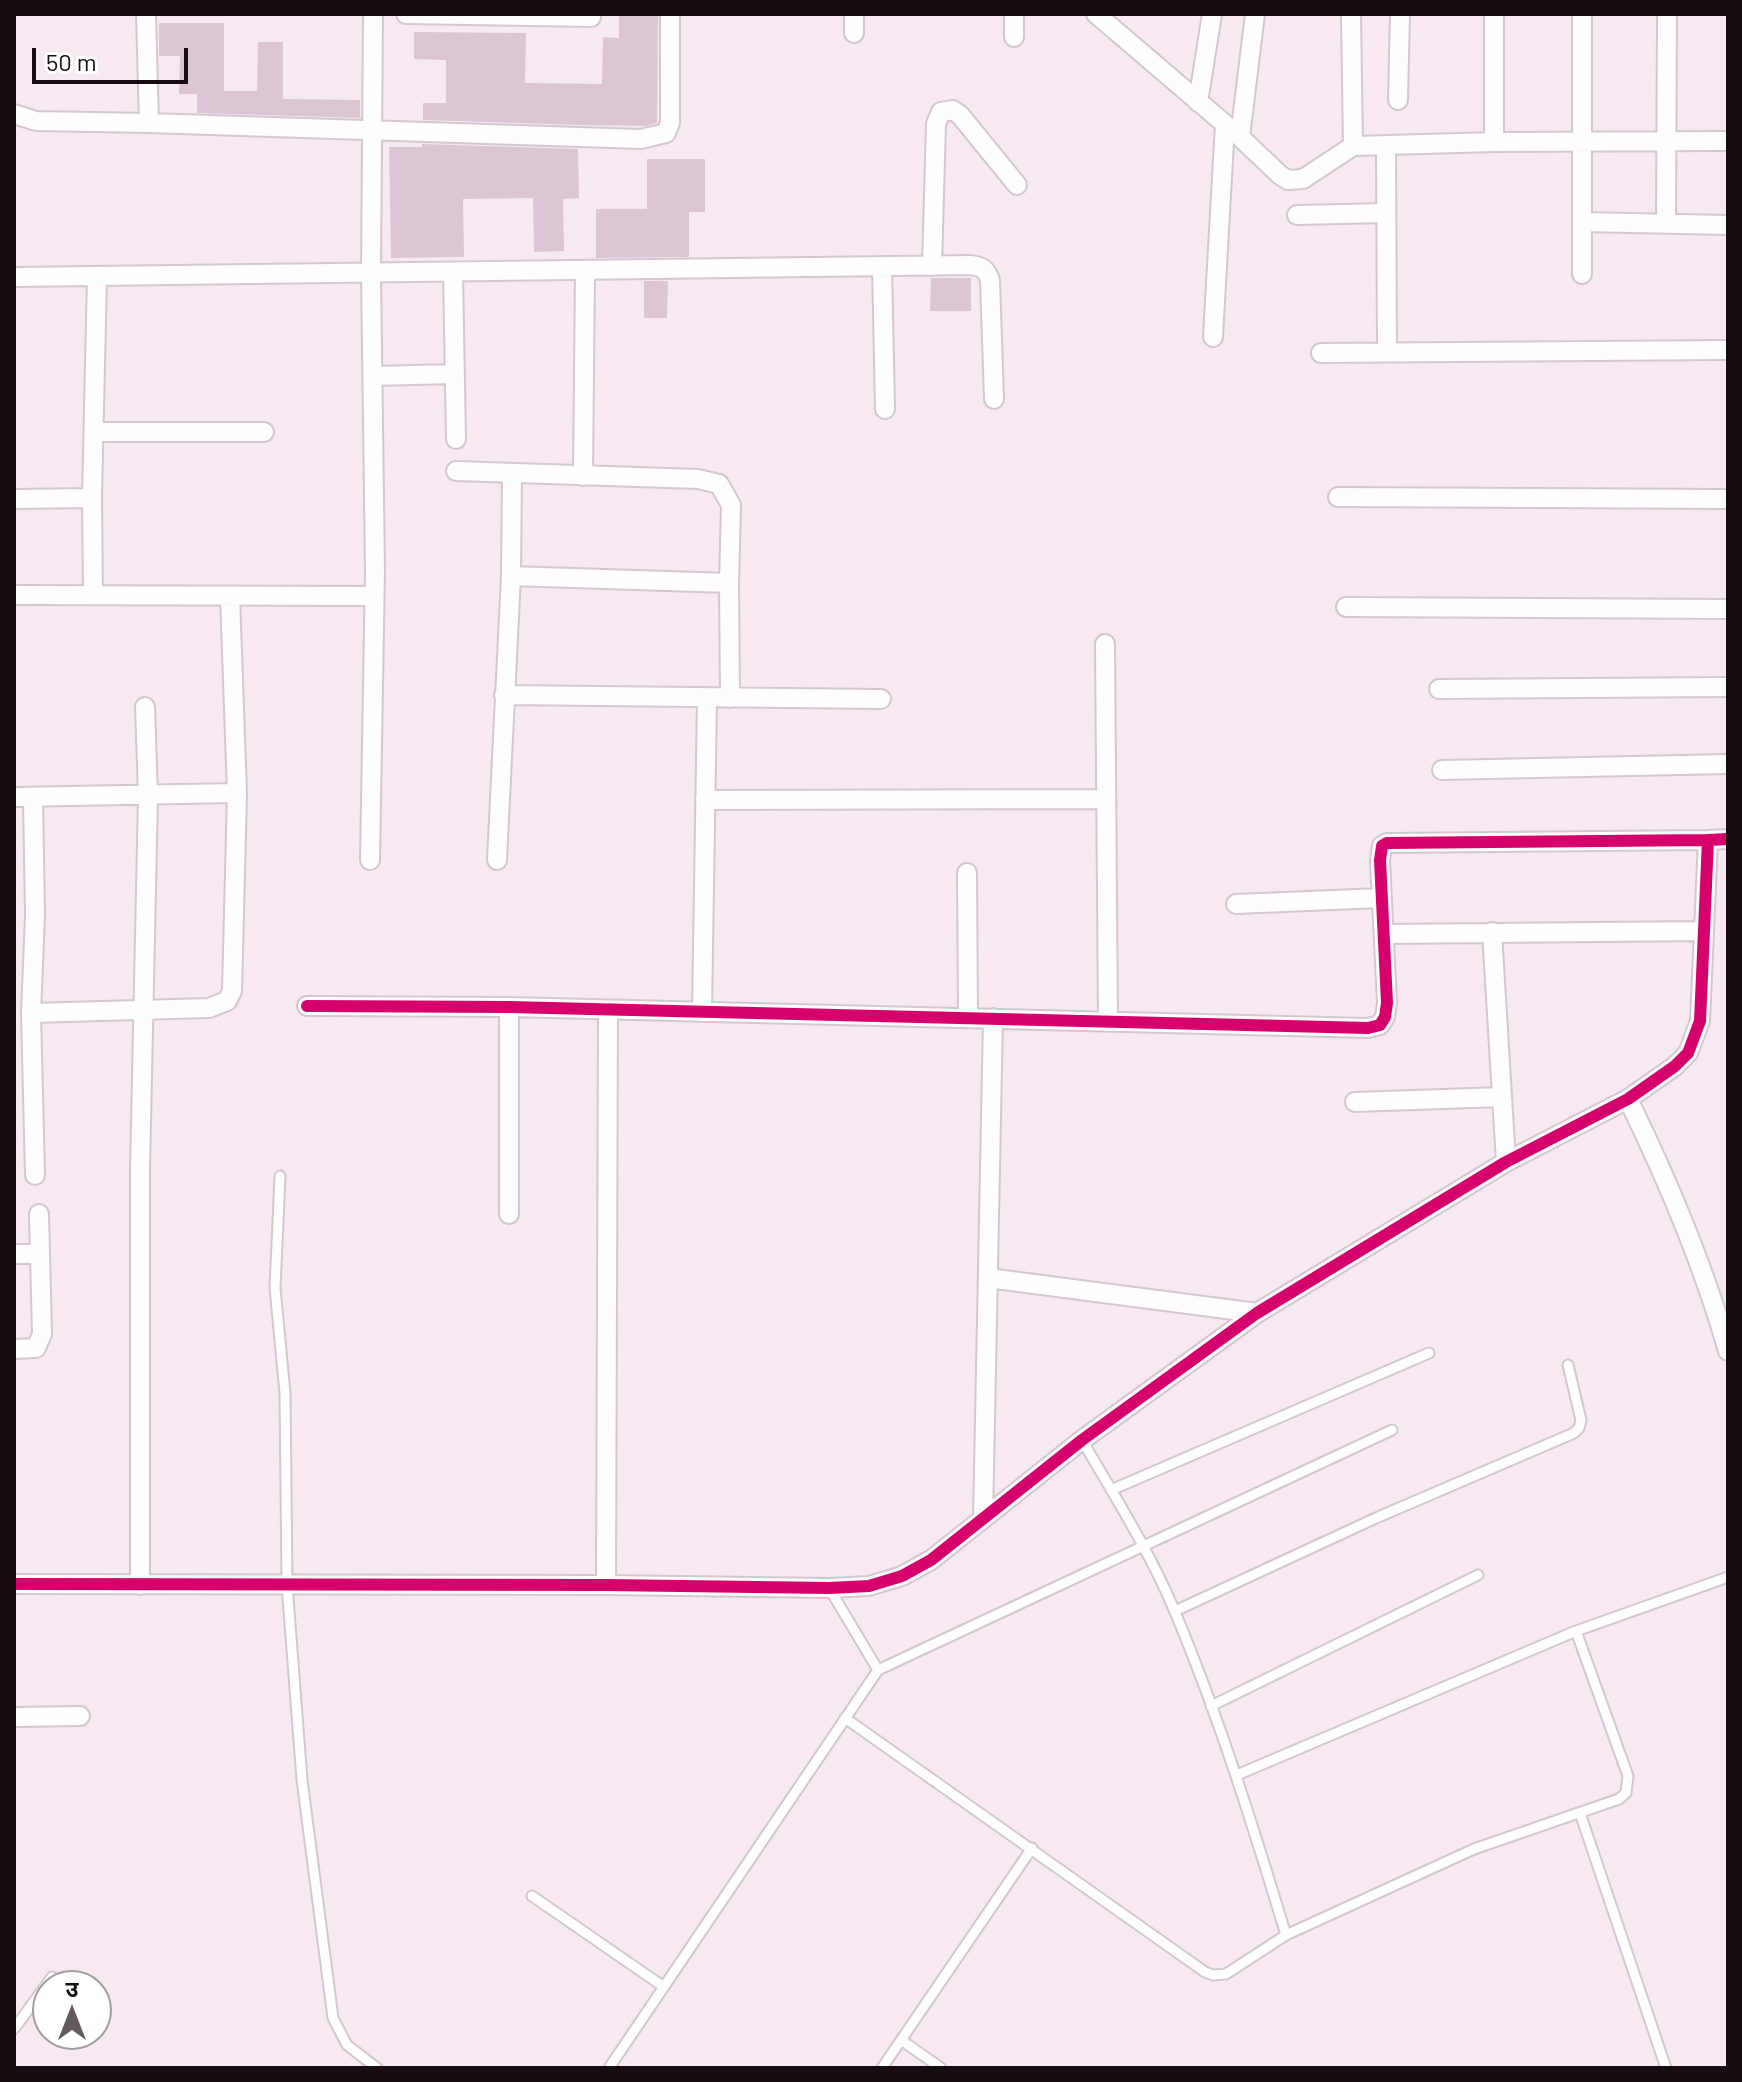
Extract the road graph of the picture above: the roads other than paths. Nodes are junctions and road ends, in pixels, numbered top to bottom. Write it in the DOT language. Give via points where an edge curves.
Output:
graph roads {
  1 [pos="146,14"];
  2 [pos="373,14"];
  3 [pos="406,14"];
  4 [pos="670,14"];
  5 [pos="854,14"];
  6 [pos="1014,14"];
  7 [pos="1096,14"];
  8 [pos="1212,14"];
  9 [pos="1255,14"];
  10 [pos="1351,14"];
  11 [pos="1400,14"];
  12 [pos="1494,14"];
  13 [pos="1582,14"];
  14 [pos="1667,14"];
  15 [pos="591,17"];
  16 [pos="854,33"];
  17 [pos="1014,37"];
  18 [pos="1398,100"];
  19 [pos="1198,102"];
  20 [pos="14,114"];
  21 [pos="149,123"];
  22 [pos="1225,124"];
  23 [pos="373,131"];
  24 [pos="1240,137"];
  25 [pos="1667,139"];
  26 [pos="1583,140"];
  27 [pos="1728,141"];
  28 [pos="1494,142"];
  29 [pos="1353,146"];
  30 [pos="1386,147"];
  31 [pos="1017,185"];
  32 [pos="1386,213"];
  33 [pos="1297,215"];
  34 [pos="1582,222"];
  35 [pos="1666,222"];
  36 [pos="1728,225"];
  37 [pos="882,266"];
  38 [pos="932,266"];
  39 [pos="585,270"];
  40 [pos="453,272"];
  41 [pos="371,273"];
  42 [pos="1582,274"];
  43 [pos="97,276"];
  44 [pos="14,277"];
  45 [pos="1213,337"];
  46 [pos="1728,350"];
  47 [pos="1387,352"];
  48 [pos="1321,353"];
  49 [pos="455,374"];
  50 [pos="373,376"];
  51 [pos="994,399"];
  52 [pos="885,409"];
  53 [pos="95,432"];
  54 [pos="264,432"];
  55 [pos="456,439"];
  56 [pos="456,471"];
  57 [pos="512,473"];
  58 [pos="583,476"];
  59 [pos="1338,497"];
  60 [pos="92,498"];
  61 [pos="14,499"];
  62 [pos="1728,499"];
  63 [pos="511,576"];
  64 [pos="729,583"];
  65 [pos="14,595"];
  66 [pos="93,595"];
  67 [pos="230,596"];
  68 [pos="374,596"];
  69 [pos="1346,607"];
  70 [pos="1728,609"];
  71 [pos="1105,644"];
  72 [pos="1728,687"];
  73 [pos="1439,689"];
  74 [pos="504,695"];
  75 [pos="707,698"];
  76 [pos="730,698"];
  77 [pos="881,699"];
  78 [pos="145,707"];
  79 [pos="1728,764"];
  80 [pos="1442,770"];
  81 [pos="237,793"];
  82 [pos="148,796"];
  83 [pos="14,797"];
  84 [pos="33,798"];
  85 [pos="1106,799"];
  86 [pos="705,800"];
  87 [pos="1728,839"];
  88 [pos="1708,840"];
  89 [pos="370,860"];
  90 [pos="497,860"];
  91 [pos="967,873"];
  92 [pos="1381,898"];
  93 [pos="1236,904"];
  94 [pos="1704,931"];
  95 [pos="1492,932"];
  96 [pos="1384,934"];
  97 [pos="307,1006"];
  98 [pos="509,1007"];
  99 [pos="143,1009"];
  100 [pos="608,1010"];
  101 [pos="702,1012"];
  102 [pos="31,1013"];
  103 [pos="968,1017"];
  104 [pos="993,1018"];
  105 [pos="1108,1021"];
  106 [pos="1502,1097"];
  107 [pos="1628,1099"];
  108 [pos="1355,1102"];
  109 [pos="1506,1162"];
  110 [pos="35,1175"];
  111 [pos="280,1176"];
  112 [pos="39,1214"];
  113 [pos="509,1214"];
  114 [pos="14,1254"];
  115 [pos="40,1254"];
  116 [pos="988,1278"];
  117 [pos="1257,1313"];
  118 [pos="14,1349"];
  119 [pos="1728,1351"];
  120 [pos="1429,1353"];
  121 [pos="1568,1365"];
  122 [pos="1392,1430"];
  123 [pos="1082,1440"];
  124 [pos="1111,1490"];
  125 [pos="983,1519"];
  126 [pos="1144,1545"];
  127 [pos="1478,1575"];
  128 [pos="1728,1577"];
  129 [pos="14,1584"];
  130 [pos="140,1585"];
  131 [pos="287,1585"];
  132 [pos="606,1585"];
  133 [pos="829,1588"];
  134 [pos="1175,1611"];
  135 [pos="1576,1631"];
  136 [pos="878,1670"];
  137 [pos="1211,1706"];
  138 [pos="80,1716"];
  139 [pos="14,1717"];
  140 [pos="845,1718"];
  141 [pos="1237,1775"];
  142 [pos="1580,1813"];
  143 [pos="1032,1848"];
  144 [pos="532,1896"];
  145 [pos="1286,1935"];
  146 [pos="664,1987"];
  147 [pos="32,2004"];
  148 [pos="14,2029"];
  149 [pos="901,2040"];
  150 [pos="377,2068"];
  151 [pos="609,2068"];
  152 [pos="882,2068"];
  153 [pos="941,2068"];
  154 [pos="1666,2068"];
  1 -- 21 [label="street"];
  2 -- 23 [label="street"];
  3 -- 15 [label="street"];
  4 -- 23 [label="street" via="666,133 641,139"];
  5 -- 16 [label="street"];
  6 -- 17 [label="street"];
  7 -- 19 [label="street"];
  8 -- 19 [label="street"];
  9 -- 24 [label="street"];
  10 -- 29 [label="street"];
  11 -- 18 [label="street"];
  12 -- 28 [label="street"];
  13 -- 26 [label="street"];
  14 -- 25 [label="street"];
  19 -- 22 [label="street"];
  20 -- 21 [label="street" via="36,121"];
  21 -- 23 [label="street"];
  22 -- 24 [label="street"];
  22 -- 45 [label="street"];
  23 -- 41 [label="street"];
  24 -- 29 [label="street" via="1280,175 1295,181"];
  25 -- 26 [label="street"];
  25 -- 27 [label="street"];
  25 -- 35 [label="street"];
  26 -- 28 [label="street"];
  26 -- 34 [label="street"];
  28 -- 30 [label="street"];
  29 -- 30 [label="street"];
  30 -- 32 [label="street"];
  31 -- 38 [label="street" via="960,115 941,112 936,124"];
  32 -- 33 [label="street"];
  32 -- 47 [label="street"];
  34 -- 35 [label="street"];
  34 -- 42 [label="street"];
  35 -- 36 [label="street"];
  37 -- 38 [label="street"];
  37 -- 39 [label="street"];
  37 -- 52 [label="street"];
  38 -- 51 [label="street" via="971,265 987,271"];
  39 -- 40 [label="street"];
  39 -- 58 [label="street"];
  40 -- 41 [label="street"];
  40 -- 49 [label="street"];
  41 -- 43 [label="street"];
  41 -- 50 [label="street"];
  43 -- 44 [label="street"];
  43 -- 53 [label="street"];
  46 -- 47 [label="street"];
  47 -- 48 [label="street"];
  49 -- 50 [label="street"];
  49 -- 55 [label="street"];
  50 -- 68 [label="street"];
  53 -- 54 [label="street"];
  53 -- 60 [label="street"];
  56 -- 57 [label="street"];
  57 -- 58 [label="street"];
  57 -- 63 [label="street"];
  58 -- 64 [label="street" via="719,484 731,505"];
  59 -- 62 [label="street"];
  60 -- 61 [label="street"];
  60 -- 66 [label="street"];
  63 -- 64 [label="street"];
  63 -- 74 [label="street"];
  64 -- 76 [label="street"];
  65 -- 66 [label="street"];
  66 -- 67 [label="street"];
  67 -- 68 [label="street"];
  67 -- 81 [label="street"];
  68 -- 89 [label="street"];
  69 -- 70 [label="street"];
  71 -- 85 [label="street"];
  72 -- 73 [label="street"];
  74 -- 75 [label="street"];
  74 -- 90 [label="street"];
  75 -- 76 [label="street"];
  75 -- 86 [label="street"];
  76 -- 77 [label="street"];
  78 -- 82 [label="street"];
  79 -- 80 [label="street"];
  81 -- 82 [label="street"];
  81 -- 99 [label="street" via="232,991 227,1001 209,1008"];
  82 -- 84 [label="street"];
  82 -- 99 [label="street"];
  83 -- 84 [label="street"];
  84 -- 102 [label="street"];
  85 -- 86 [label="street"];
  85 -- 105 [label="street"];
  86 -- 101 [label="street"];
  87 -- 88 [label="street"];
  88 -- 92 [label="street" via="1387,843 1381,852"];
  88 -- 94 [label="street"];
  91 -- 103 [label="street"];
  92 -- 93 [label="street"];
  92 -- 96 [label="street"];
  94 -- 95 [label="street"];
  94 -- 107 [label="street" via="1700,1021 1688,1053"];
  95 -- 96 [label="street"];
  95 -- 106 [label="street"];
  96 -- 105 [label="street" via="1387,1003 1380,1025 1359,1029"];
  97 -- 98 [label="street"];
  98 -- 100 [label="street"];
  98 -- 113 [label="street"];
  99 -- 102 [label="street"];
  99 -- 130 [label="street"];
  100 -- 101 [label="street"];
  100 -- 132 [label="street"];
  101 -- 103 [label="street"];
  102 -- 110 [label="street"];
  103 -- 104 [label="street"];
  104 -- 105 [label="street"];
  104 -- 116 [label="street"];
  106 -- 108 [label="street"];
  106 -- 109 [label="street"];
  107 -- 109 [label="street"];
  107 -- 119 [label="street" via="1694,1245"];
  109 -- 117 [label="street"];
  111 -- 131 [label="lane" via="275,1288 285,1393"];
  112 -- 115 [label="street"];
  114 -- 115 [label="street"];
  115 -- 118 [label="street" via="40,1343"];
  116 -- 117 [label="street"];
  116 -- 125 [label="street"];
  117 -- 123 [label="street"];
  120 -- 124 [label="lane"];
  121 -- 134 [label="lane" via="1581,1420 1574,1433"];
  122 -- 126 [label="lane"];
  123 -- 124 [label="lane"];
  123 -- 125 [label="street"];
  124 -- 126 [label="lane"];
  125 -- 133 [label="street" via="902,1576 869,1586"];
  126 -- 134 [label="lane"];
  126 -- 136 [label="lane"];
  127 -- 137 [label="lane"];
  128 -- 135 [label="lane"];
  129 -- 130 [label="street"];
  130 -- 131 [label="street"];
  131 -- 132 [label="street"];
  131 -- 150 [label="lane" via="302,1780 329,2000 339,2034"];
  132 -- 133 [label="street"];
  133 -- 136 [label="lane"];
  134 -- 137 [label="lane"];
  135 -- 141 [label="lane"];
  135 -- 142 [label="lane" via="1628,1776 1626,1793 1619,1799"];
  136 -- 140 [label="lane"];
  137 -- 141 [label="lane"];
  138 -- 139 [label="street"];
  140 -- 143 [label="lane"];
  140 -- 146 [label="lane"];
  141 -- 145 [label="lane"];
  142 -- 145 [label="lane" via="1474,1849"];
  142 -- 154 [label="lane"];
  143 -- 145 [label="lane" via="1213,1975 1241,1967"];
  143 -- 149 [label="lane"];
  144 -- 146 [label="lane"];
  146 -- 151 [label="lane"];
  147 -- 148 [label="lane"];
  149 -- 152 [label="lane"];
  149 -- 153 [label="lane"];
}
